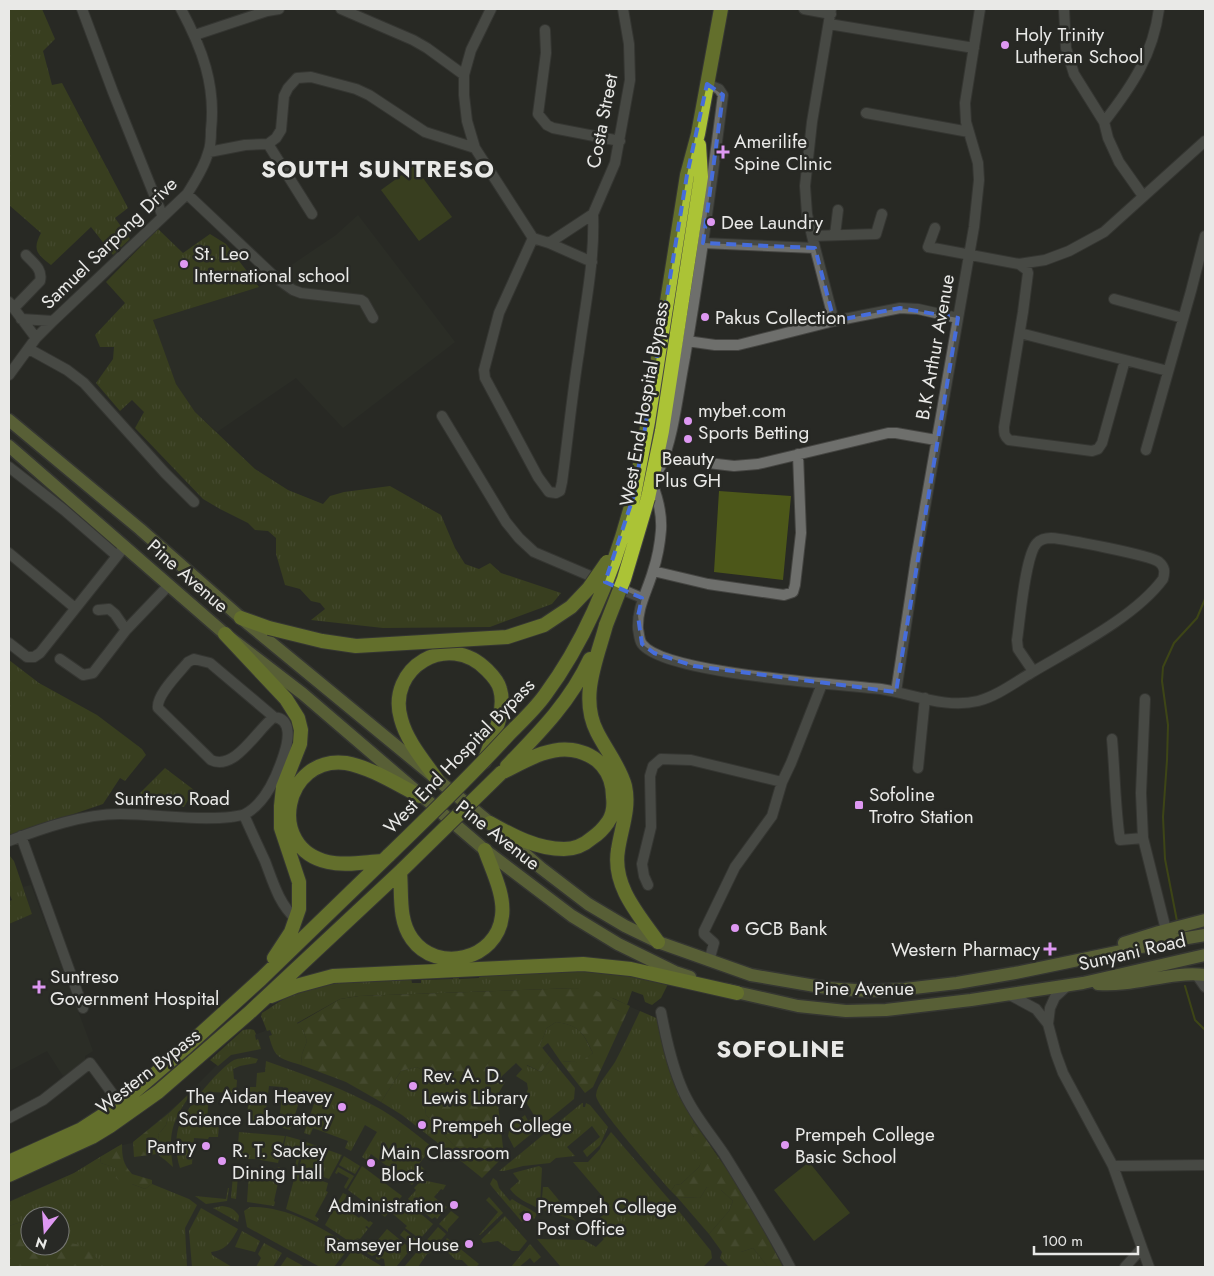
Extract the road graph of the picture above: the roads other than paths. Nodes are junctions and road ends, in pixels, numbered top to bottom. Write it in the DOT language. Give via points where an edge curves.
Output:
graph roads {
  1 [pos="82,9"];
  2 [pos="181,9"];
  3 [pos="279,9"];
  4 [pos="341,9"];
  5 [pos="491,9"];
  6 [pos="623,9"];
  7 [pos="721,9"];
  8 [pos="804,9"];
  9 [pos="980,9"];
  10 [pos="1064,9"];
  11 [pos="1159,9"];
  12 [pos="266,10"];
  13 [pos="830,15"];
  14 [pos="545,30"];
  15 [pos="195,35"];
  16 [pos="974,48"];
  17 [pos="464,75"];
  18 [pos="707,84"];
  19 [pos="866,113"];
  20 [pos="1104,122"];
  21 [pos="969,132"];
  22 [pos="698,134"];
  23 [pos="620,140"];
  24 [pos="268,144"];
  25 [pos="1203,147"];
  26 [pos="474,148"];
  27 [pos="209,152"];
  28 [pos="187,194"];
  29 [pos="1143,196"];
  30 [pos="838,210"];
  31 [pos="312,214"];
  32 [pos="593,214"];
  33 [pos="882,214"];
  34 [pos="162,217"];
  35 [pos="935,228"];
  36 [pos="835,235"];
  37 [pos="812,236"];
  38 [pos="1205,236"];
  39 [pos="533,238"];
  40 [pos="703,242"];
  41 [pos="549,243"];
  42 [pos="815,248"];
  43 [pos="970,254"];
  44 [pos="26,255"];
  45 [pos="592,262"];
  46 [pos="1019,264"];
  47 [pos="1114,299"];
  48 [pos="12,304"];
  49 [pos="372,318"];
  50 [pos="958,318"];
  51 [pos="1183,318"];
  52 [pos="21,319"];
  53 [pos="53,321"];
  54 [pos="834,322"];
  55 [pos="1020,333"];
  56 [pos="36,338"];
  57 [pos="687,341"];
  58 [pos="29,349"];
  59 [pos="1124,360"];
  60 [pos="1168,372"];
  61 [pos="9,374"];
  62 [pos="442,416"];
  63 [pos="9,420"];
  64 [pos="936,440"];
  65 [pos="9,446"];
  66 [pos="1146,450"];
  67 [pos="798,454"];
  68 [pos="708,463"];
  69 [pos="9,467"];
  70 [pos="652,480"];
  71 [pos="641,497"];
  72 [pos="194,502"];
  73 [pos="619,546"];
  74 [pos="121,551"];
  75 [pos="9,553"];
  76 [pos="654,571"];
  77 [pos="169,585"];
  78 [pos="642,598"];
  79 [pos="75,608"];
  80 [pos="98,610"];
  81 [pos="241,618"];
  82 [pos="606,625"];
  83 [pos="126,630"];
  84 [pos="225,634"];
  85 [pos="9,643"];
  86 [pos="60,659"];
  87 [pos="1033,671"];
  88 [pos="822,684"];
  89 [pos="896,692"];
  90 [pos="925,698"];
  91 [pos="1145,698"];
  92 [pos="274,717"];
  93 [pos="1112,739"];
  94 [pos="483,763"];
  95 [pos="918,768"];
  96 [pos="501,773"];
  97 [pos="438,781"];
  98 [pos="782,782"];
  99 [pos="420,796"];
  100 [pos="244,815"];
  101 [pos="490,823"];
  102 [pos="21,836"];
  103 [pos="1143,838"];
  104 [pos="9,841"];
  105 [pos="485,850"];
  106 [pos="385,858"];
  107 [pos="401,870"];
  108 [pos="648,886"];
  109 [pos="296,919"];
  110 [pos="1205,920"];
  111 [pos="1166,930"];
  112 [pos="1205,935"];
  113 [pos="658,942"];
  114 [pos="1205,955"];
  115 [pos="709,961"];
  116 [pos="1072,961"];
  117 [pos="1201,975"];
  118 [pos="261,979"];
  119 [pos="1083,983"];
  120 [pos="1068,985"];
  121 [pos="1205,987"];
  122 [pos="737,994"];
  123 [pos="1010,995"];
  124 [pos="263,999"];
  125 [pos="83,1008"];
  126 [pos="661,1012"];
  127 [pos="1048,1024"];
  128 [pos="124,1109"];
  129 [pos="9,1118"];
  130 [pos="9,1162"];
  131 [pos="1205,1165"];
  132 [pos="1113,1166"];
  133 [pos="9,1175"];
  134 [pos="1142,1248"];
  135 [pos="790,1267"];
  136 [pos="1125,1267"];
  137 [pos="1149,1267"];
  1 -- 34 [label="street"];
  2 -- 15 [label="street, Samuel Sarpong Drive"];
  3 -- 12 [label="street"];
  4 -- 17 [label="street" via="413,40"];
  5 -- 17 [label="street" via="471,50"];
  6 -- 23 [label="street, Costa Street" via="629,44 630,80"];
  7 -- 18 [label="highway, West End Hospital Bypass"];
  8 -- 13 [label="street"];
  9 -- 16 [label="street, B.K Arthur Avenue"];
  10 -- 20 [label="street" via="1069,61 1082,89"];
  11 -- 20 [label="street" via="1148,53 1130,88"];
  12 -- 15 [label="street"];
  13 -- 16 [label="street"];
  13 -- 37 [label="street" via="806,168 807,214"];
  14 -- 23 [label="street" via="546,53 538,114 553,128"];
  15 -- 27 [label="street, Samuel Sarpong Drive" via="212,92"];
  16 -- 21 [label="street, B.K Arthur Avenue" via="965,103"];
  17 -- 26 [label="street" via="467,121"];
  18 -- 22 [label="highway, West End Hospital Bypass"];
  18 -- 40 [label="street" via="723,95"];
  19 -- 21 [label="street"];
  20 -- 29 [label="street" via="1119,162"];
  21 -- 43 [label="street, B.K Arthur Avenue" via="979,180"];
  22 -- 70 [label="highway, West End Hospital Bypass" via="701,177"];
  22 -- 71 [label="highway, West End Hospital Bypass" via="687,175 648,422"];
  23 -- 32 [label="street, Costa Street" via="615,163"];
  24 -- 26 [label="street" via="282,130 282,105 288,88 296,78 304,77 369,95 425,132"];
  24 -- 27 [label="street"];
  24 -- 31 [label="street"];
  25 -- 29 [label="street"];
  26 -- 39 [label="street"];
  27 -- 28 [label="street, Samuel Sarpong Drive" via="202,171"];
  28 -- 34 [label="street, Samuel Sarpong Drive"];
  28 -- 49 [label="street" via="276,278 293,290 361,300"];
  29 -- 46 [label="street" via="1091,241 1045,260"];
  30 -- 36 [label="street"];
  32 -- 41 [label="street"];
  32 -- 45 [label="street"];
  33 -- 36 [label="street" via="876,234"];
  34 -- 53 [label="street, Samuel Sarpong Drive"];
  35 -- 43 [label="street" via="928,247"];
  36 -- 37 [label="street"];
  37 -- 42 [label="street"];
  38 -- 51 [label="street"];
  39 -- 41 [label="street"];
  39 -- 45 [label="street" via="499,313 484,370 485,378 549,492 560,490 562,482"];
  40 -- 42 [label="street"];
  40 -- 57 [label="street"];
  41 -- 45 [label="street"];
  42 -- 54 [label="street"];
  43 -- 46 [label="street"];
  43 -- 50 [label="street, B.K Arthur Avenue"];
  44 -- 48 [label="street" via="40,271 40,280"];
  46 -- 55 [label="street" via="1028,273"];
  47 -- 51 [label="street"];
  48 -- 52 [label="street"];
  50 -- 54 [label="street" via="900,308"];
  50 -- 64 [label="street, B.K Arthur Avenue"];
  51 -- 60 [label="street"];
  52 -- 53 [label="street"];
  52 -- 56 [label="street"];
  53 -- 56 [label="street, Samuel Sarpong Drive"];
  54 -- 57 [label="street" via="738,345"];
  55 -- 59 [label="street"];
  55 -- 59 [label="street" via="1004,431 1010,440 1092,452 1098,449"];
  56 -- 58 [label="street, Samuel Sarpong Drive"];
  57 -- 70 [label="street" via="674,418 662,463"];
  58 -- 61 [label="street, Samuel Sarpong Drive"];
  58 -- 72 [label="street" via="84,383"];
  59 -- 60 [label="street"];
  60 -- 66 [label="street"];
  62 -- 78 [label="street" via="506,522 526,545 534,552"];
  63 -- 81 [label="main road"];
  64 -- 67 [label="street" via="896,432"];
  64 -- 89 [label="street, B.K Arthur Avenue"];
  65 -- 74 [label="main road, Pine Avenue"];
  67 -- 68 [label="street" via="746,466"];
  67 -- 76 [label="street" via="801,533 793,592 784,595 708,584"];
  69 -- 74 [label="street"];
  70 -- 71 [label="highway, West End Hospital Bypass"];
  70 -- 76 [label="street" via="659,500 661,532"];
  71 -- 73 [label="highway, West End Hospital Bypass, bridge"];
  71 -- 82 [label="highway, West End Hospital Bypass, bridge" via="624,579"];
  73 -- 81 [label="highway, bridge" via="571,607 544,625 507,637 356,646 322,641"];
  73 -- 94 [label="highway, West End Hospital Bypass, bridge" via="595,608 569,658 545,696"];
  74 -- 77 [label="main road, Pine Avenue"];
  74 -- 79 [label="street"];
  75 -- 79 [label="street"];
  76 -- 78 [label="street"];
  77 -- 83 [label="street"];
  77 -- 84 [label="main road, Pine Avenue"];
  78 -- 88 [label="street" via="638,616 640,639 654,653 694,666"];
  79 -- 85 [label="street" via="34,657 27,657"];
  80 -- 83 [label="street" via="109,609"];
  81 -- 97 [label="main road"];
  82 -- 96 [label="highway, West End Hospital Bypass" via="584,672 566,700 551,721"];
  82 -- 113 [label="highway" via="591,676 589,707 596,730 625,787 627,808 618,852 619,877 626,897"];
  83 -- 86 [label="street" via="93,673 83,675"];
  84 -- 99 [label="main road, Pine Avenue" via="302,694"];
  84 -- 109 [label="highway" via="286,699 298,718 301,730 300,744 283,787 281,806 281,828 299,882"];
  87 -- 87 [label="street" via="1136,607 1163,579 1162,565 1148,556 1052,538 1037,542 1030,556 1017,640 1018,649"];
  87 -- 90 [label="street" via="977,701 951,703"];
  88 -- 89 [label="street"];
  88 -- 98 [label="street"];
  89 -- 90 [label="street"];
  90 -- 95 [label="street"];
  91 -- 103 [label="street" via="1141,793"];
  92 -- 92 [label="street, Suntreso Road" via="251,743 225,762 218,763 211,760 157,705 159,697 188,662 199,659 210,663"];
  92 -- 100 [label="street, Suntreso Road" via="284,721 288,730 284,756 267,792 258,805"];
  93 -- 103 [label="street" via="1120,840"];
  94 -- 97 [label="highway" via="501,712 500,688 494,677 472,658 454,653 423,660 408,676 398,702 409,739"];
  94 -- 106 [label="highway, West End Hospital Bypass, bridge"];
  96 -- 101 [label="highway" via="549,752 572,750 584,753 594,758 610,776 614,807 609,821 598,834 578,848 565,850 532,844"];
  96 -- 107 [label="highway, West End Hospital Bypass, bridge"];
  97 -- 101 [label="main road"];
  98 -- 108 [label="street" via="691,760 661,759 653,766 650,776 651,827 642,864"];
  98 -- 115 [label="street" via="772,816 735,867 704,931 714,943"];
  99 -- 105 [label="main road, Pine Avenue"];
  99 -- 106 [label="highway" via="346,763 328,764 311,771 292,795 290,828 298,843 312,855 328,862"];
  100 -- 102 [label="street, Suntreso Road" via="221,818 94,816"];
  100 -- 109 [label="street" via="275,889 288,912"];
  101 -- 113 [label="main road" via="588,904"];
  102 -- 104 [label="street, Suntreso Road"];
  102 -- 125 [label="street"];
  103 -- 111 [label="street"];
  105 -- 107 [label="highway" via="500,896 502,918 491,941 479,953 468,958 435,956 412,939 403,919"];
  105 -- 122 [label="main road, Pine Avenue" via="572,916 618,944 675,972"];
  106 -- 118 [label="highway, Western Bypass"];
  107 -- 124 [label="highway, Western Bypass"];
  109 -- 118 [label="highway"];
  110 -- 111 [label="main road"];
  111 -- 116 [label="main road"];
  112 -- 116 [label="main road"];
  113 -- 115 [label="main road"];
  114 -- 119 [label="main road, Sunyani Road"];
  115 -- 116 [label="main road" via="751,975 827,988 868,991 957,983"];
  117 -- 119 [label="main road" via="1168,976 1118,984"];
  117 -- 121 [label="street"];
  118 -- 128 [label="highway, Western Bypass"];
  119 -- 120 [label="main road, Sunyani Road"];
  120 -- 123 [label="main road, Pine Avenue"];
  120 -- 127 [label="street" via="1055,997"];
  122 -- 123 [label="main road, Pine Avenue" via="846,1011 886,1010"];
  122 -- 124 [label="highway" via="631,969 583,964 334,976"];
  123 -- 127 [label="street" via="1036,1009"];
  124 -- 128 [label="highway, Western Bypass" via="158,1092"];
  126 -- 135 [label="street" via="669,1053 681,1088 740,1180"];
  127 -- 132 [label="street" via="1063,1073"];
  128 -- 129 [label="street" via="90,1063 43,1100"];
  128 -- 130 [label="highway, Western Bypass"];
  128 -- 133 [label="highway, Western Bypass" via="92,1137"];
  131 -- 132 [label="street"];
  132 -- 134 [label="street"];
  134 -- 136 [label="street"];
  134 -- 137 [label="street"];
}
